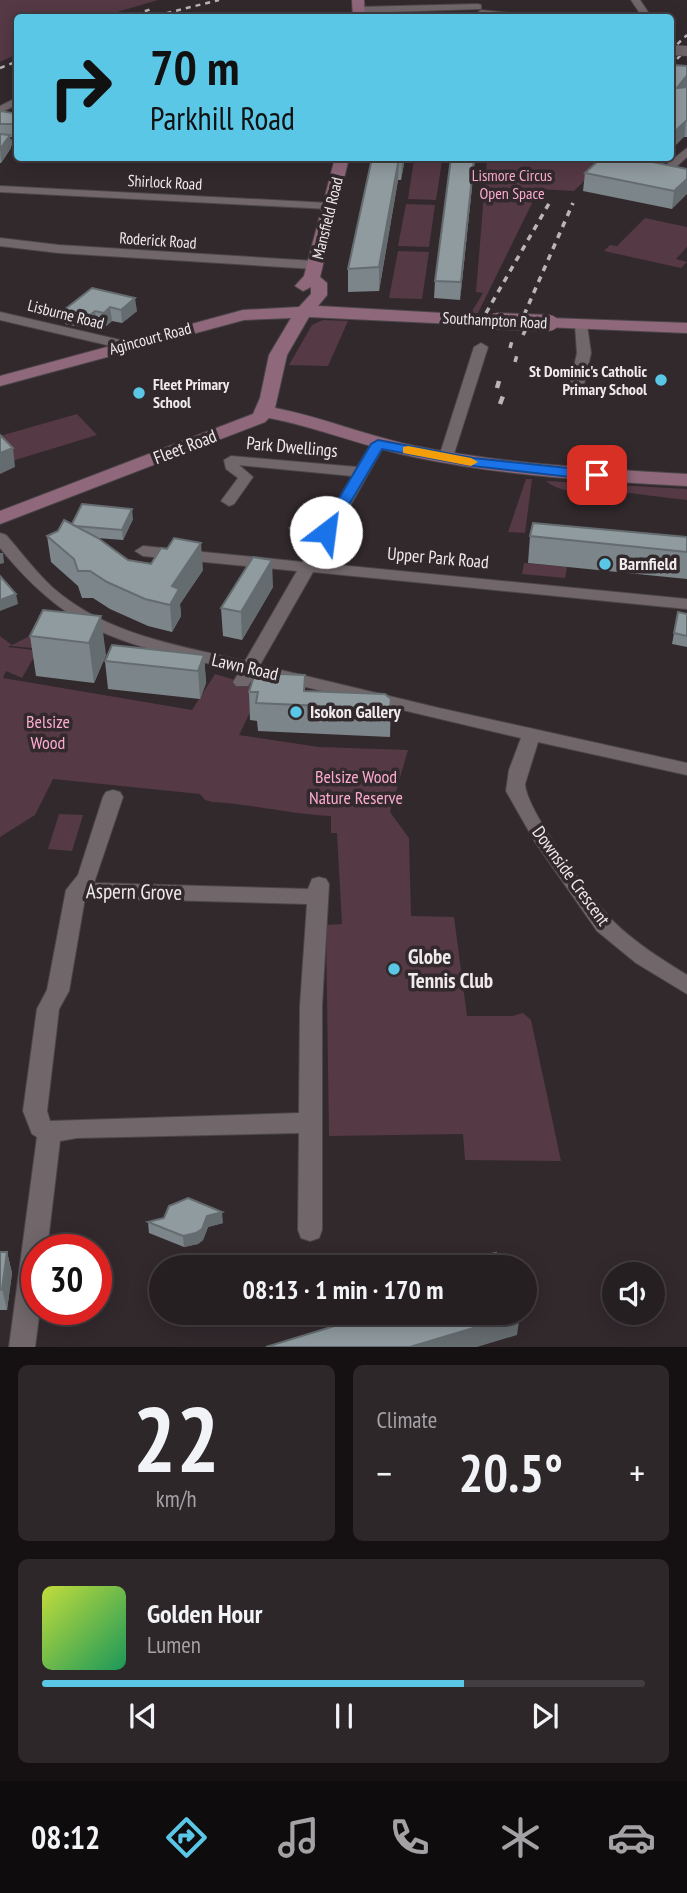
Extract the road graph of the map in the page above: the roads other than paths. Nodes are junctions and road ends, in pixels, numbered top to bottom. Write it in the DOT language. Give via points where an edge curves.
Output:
graph roads {
  1 [pos="635,0"];
  2 [pos="358,9"];
  3 [pos="480,9"];
  4 [pos="437,13"];
  5 [pos="510,14"];
  6 [pos="647,14"];
  7 [pos="687,151"];
  8 [pos="341,161"];
  9 [pos="672,173"];
  10 [pos="0,189"];
  11 [pos="329,206"];
  12 [pos="0,242"];
  13 [pos="313,272"];
  14 [pos="319,295"];
  15 [pos="344,312"];
  16 [pos="0,316"];
  17 [pos="300,317"];
  18 [pos="496,321"];
  19 [pos="550,323"];
  20 [pos="581,325"];
  21 [pos="687,328"];
  22 [pos="124,345"];
  23 [pos="481,347"];
  24 [pos="0,381"];
  25 [pos="576,389"];
  26 [pos="267,412"];
  27 [pos="378,444"];
  28 [pos="446,457"];
  29 [pos="360,472"];
  30 [pos="687,480"];
  31 [pos="229,501"];
  32 [pos="0,518"];
  33 [pos="297,528"];
  34 [pos="326,532"];
  35 [pos="0,538"];
  36 [pos="143,551"];
  37 [pos="310,566"];
  38 [pos="687,604"];
  39 [pos="246,674"];
  40 [pos="532,734"];
  41 [pos="687,769"];
  42 [pos="113,797"];
  43 [pos="76,890"];
  44 [pos="687,986"];
  45 [pos="310,1123"];
  46 [pos="49,1133"];
  47 [pos="310,1230"];
  48 [pos="22,1347"];
  1 -- 6 [label="street"];
  2 -- 4 [label="street"];
  3 -- 4 [label="street"];
  3 -- 5 [label="street"];
  7 -- 9 [label="street"];
  8 -- 11 [label="main road, Mansfield Road"];
  10 -- 11 [label="street, Shirlock Road"];
  11 -- 13 [label="main road, Mansfield Road"];
  12 -- 13 [label="street, Roderick Road"];
  13 -- 14 [label="main road, Mansfield Road"];
  13 -- 17 [label="main road, Mansfield Road" via="298,303"];
  14 -- 15 [label="main road"];
  14 -- 17 [label="main road"];
  15 -- 17 [label="main road, Southampton Road"];
  15 -- 18 [label="main road, Southampton Road"];
  16 -- 22 [label="street, Lisburne Road"];
  17 -- 22 [label="main road, Agincourt Road" via="226,318"];
  17 -- 26 [label="main road" via="273,370"];
  18 -- 19 [label="main road, Southampton Road, bridge"];
  19 -- 20 [label="main road, Southampton Road"];
  20 -- 21 [label="main road, Southampton Road"];
  20 -- 25 [label="street" via="584,353"];
  22 -- 24 [label="main road, Agincourt Road"];
  23 -- 28 [label="street"];
  26 -- 27 [label="main road"];
  26 -- 32 [label="main road, Fleet Road"];
  27 -- 28 [label="main road"];
  27 -- 29 [label="street"];
  28 -- 30 [label="main road" via="535,470"];
  29 -- 31 [label="street, Park Dwellings" via="231,460 231,466 246,477"];
  29 -- 34 [label="street"];
  33 -- 34 [label="street"];
  34 -- 37 [label="street"];
  35 -- 39 [label="street, Lawn Road" via="49,592 76,614 158,648"];
  36 -- 37 [label="street, Upper Park Road"];
  37 -- 38 [label="street, Upper Park Road"];
  37 -- 39 [label="street"];
  39 -- 40 [label="street, Lawn Road"];
  40 -- 41 [label="street, Lawn Road"];
  40 -- 44 [label="street, Downside Crescent" via="516,793 540,834 602,923"];
  42 -- 43 [label="street" via="87,878"];
  43 -- 45 [label="street, Aspern Grove" via="318,890"];
  43 -- 46 [label="street, Aspern Grove" via="58,991 48,1009 35,1111 40,1127"];
  45 -- 46 [label="street"];
  45 -- 47 [label="street, Aspern Grove"];
  46 -- 48 [label="street"];
}
